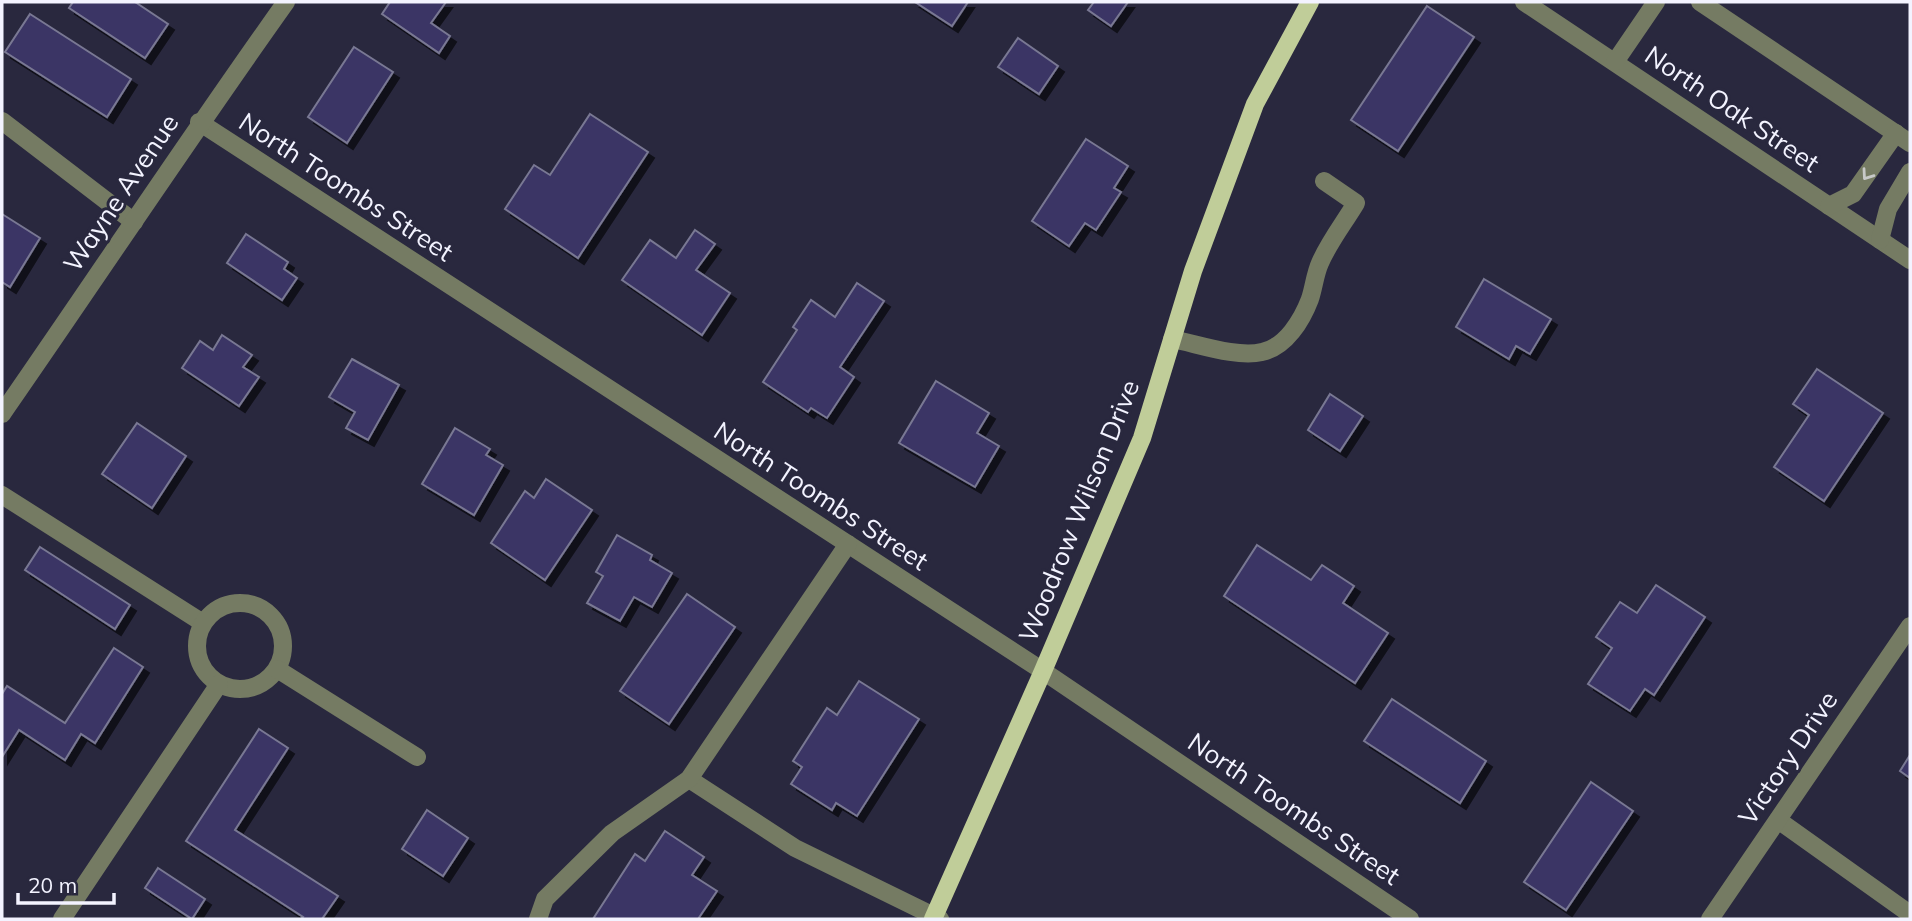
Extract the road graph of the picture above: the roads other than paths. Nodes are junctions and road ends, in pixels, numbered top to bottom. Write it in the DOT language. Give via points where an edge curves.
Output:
graph roads {
  1 [pos="286,2"];
  2 [pos="1310,2"];
  3 [pos="1524,2"];
  4 [pos="1656,2"];
  5 [pos="1700,2"];
  6 [pos="1615,62"];
  7 [pos="2,121"];
  8 [pos="200,122"];
  9 [pos="1903,138"];
  10 [pos="1910,172"];
  11 [pos="1324,181"];
  12 [pos="1829,206"];
  13 [pos="134,222"];
  14 [pos="1880,240"];
  15 [pos="1910,260"];
  16 [pos="1172,339"];
  17 [pos="2,414"];
  18 [pos="2,495"];
  19 [pos="848,544"];
  20 [pos="203,623"];
  21 [pos="1910,626"];
  22 [pos="276,669"];
  23 [pos="1043,671"];
  24 [pos="219,684"];
  25 [pos="417,757"];
  26 [pos="689,779"];
  27 [pos="1778,820"];
  28 [pos="1910,914"];
  29 [pos="935,918"];
  30 [pos="62,919"];
  31 [pos="538,919"];
  32 [pos="1410,919"];
  33 [pos="1710,919"];
  1 -- 8 [label="street, Wayne Avenue"];
  2 -- 16 [label="main road, Woodrow Wilson Drive" via="1255,104"];
  3 -- 6 [label="street, North Oak Street"];
  4 -- 6 [label="street"];
  5 -- 9 [label="street"];
  6 -- 12 [label="street, North Oak Street"];
  7 -- 13 [label="street"];
  8 -- 13 [label="street, Wayne Avenue"];
  8 -- 19 [label="street, North Toombs Street"];
  9 -- 12 [label="street, one-way" via="1853,194"];
  10 -- 14 [label="street" via="1888,209"];
  11 -- 16 [label="street" via="1356,203 1318,265 1310,298 1290,335 1275,347 1245,354"];
  12 -- 14 [label="street, North Oak Street"];
  13 -- 17 [label="street, Wayne Avenue"];
  14 -- 15 [label="street, North Oak Street"];
  16 -- 23 [label="main road, Woodrow Wilson Drive" via="1142,438"];
  18 -- 20 [label="street"];
  19 -- 23 [label="street, North Toombs Street"];
  19 -- 26 [label="street"];
  20 -- 22 [label="street" via="230,603 263,609 282,636"];
  20 -- 24 [label="street" via="197,639 198,657 205,673"];
  21 -- 27 [label="street, Victory Drive"];
  22 -- 24 [label="street" via="250,688"];
  22 -- 25 [label="street"];
  23 -- 29 [label="main road, Woodrow Wilson Drive"];
  23 -- 32 [label="street, North Toombs Street"];
  24 -- 30 [label="street"];
  26 -- 29 [label="street" via="795,848"];
  26 -- 31 [label="street" via="612,833 545,899"];
  27 -- 28 [label="street"];
  27 -- 33 [label="street, Victory Drive"];
}
